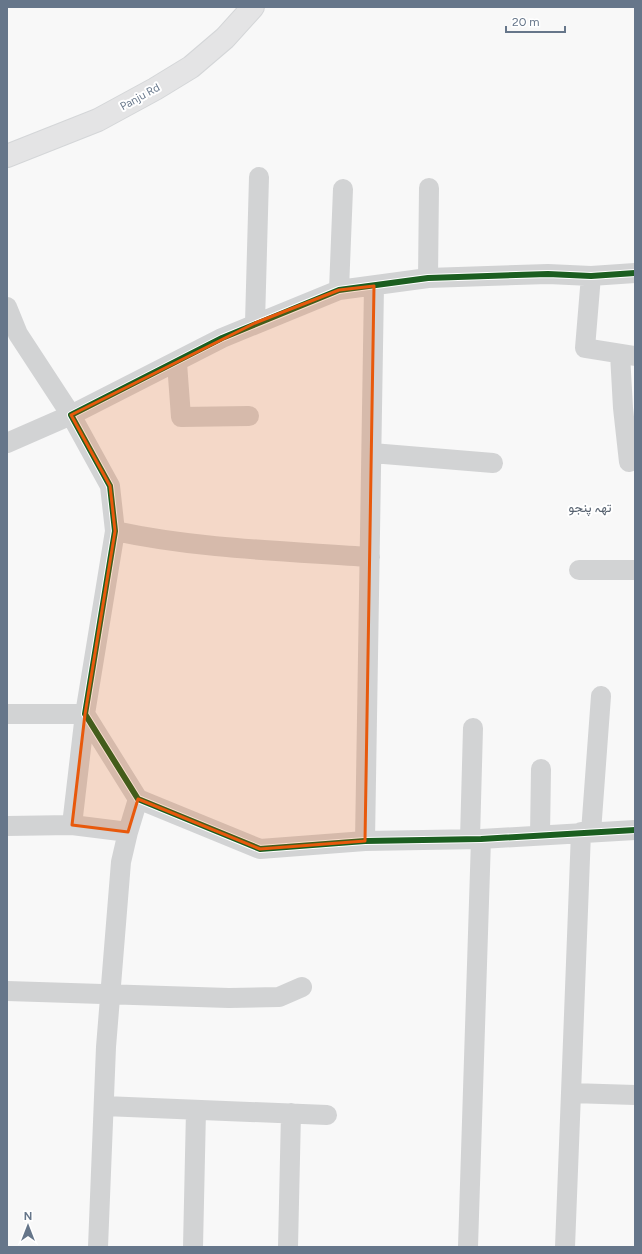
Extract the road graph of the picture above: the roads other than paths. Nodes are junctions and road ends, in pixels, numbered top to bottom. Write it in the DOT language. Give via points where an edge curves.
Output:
graph roads {
  1 [pos="253,7"];
  2 [pos="7,156"];
  3 [pos="259,177"];
  4 [pos="429,188"];
  5 [pos="343,189"];
  6 [pos="635,273"];
  7 [pos="592,276"];
  8 [pos="428,278"];
  9 [pos="374,286"];
  10 [pos="339,290"];
  11 [pos="7,307"];
  12 [pos="255,323"];
  13 [pos="628,355"];
  14 [pos="177,363"];
  15 [pos="71,415"];
  16 [pos="249,416"];
  17 [pos="10,440"];
  18 [pos="372,453"];
  19 [pos="629,462"];
  20 [pos="493,463"];
  21 [pos="114,531"];
  22 [pos="370,557"];
  23 [pos="579,570"];
  24 [pos="635,570"];
  25 [pos="601,696"];
  26 [pos="7,714"];
  27 [pos="85,714"];
  28 [pos="473,728"];
  29 [pos="541,769"];
  30 [pos="138,799"];
  31 [pos="72,825"];
  32 [pos="7,826"];
  33 [pos="635,830"];
  34 [pos="128,832"];
  35 [pos="586,832"];
  36 [pos="540,835"];
  37 [pos="476,839"];
  38 [pos="365,841"];
  39 [pos="302,987"];
  40 [pos="7,991"];
  41 [pos="111,994"];
  42 [pos="571,1093"];
  43 [pos="635,1095"];
  44 [pos="104,1106"];
  45 [pos="196,1110"];
  46 [pos="291,1113"];
  47 [pos="327,1115"];
  48 [pos="98,1247"];
  49 [pos="193,1247"];
  50 [pos="288,1247"];
  51 [pos="468,1247"];
  52 [pos="565,1247"];
  1 -- 2 [label="street, Panju Rd" via="225,38 191,67 167,82 98,120"];
  3 -- 12 [label="street"];
  4 -- 8 [label="street"];
  5 -- 10 [label="street"];
  6 -- 7 [label="street"];
  7 -- 8 [label="street" via="548,274"];
  7 -- 13 [label="street" via="585,348"];
  8 -- 9 [label="street"];
  9 -- 10 [label="street"];
  9 -- 18 [label="street"];
  10 -- 12 [label="street"];
  11 -- 15 [label="street" via="18,334"];
  12 -- 14 [label="street"];
  13 -- 19 [label="street" via="623,408"];
  14 -- 15 [label="street"];
  14 -- 16 [label="street" via="181,417"];
  15 -- 17 [label="street"];
  15 -- 21 [label="street" via="110,486"];
  18 -- 20 [label="street"];
  18 -- 22 [label="street"];
  21 -- 22 [label="street" via="158,540 203,545"];
  21 -- 27 [label="street"];
  22 -- 38 [label="street"];
  23 -- 24 [label="street"];
  25 -- 35 [label="street"];
  26 -- 27 [label="street"];
  27 -- 30 [label="street"];
  27 -- 31 [label="street"];
  28 -- 37 [label="street"];
  29 -- 36 [label="street"];
  30 -- 34 [label="street"];
  30 -- 38 [label="street" via="260,849"];
  31 -- 32 [label="street"];
  31 -- 34 [label="street"];
  33 -- 35 [label="street"];
  34 -- 41 [label="street" via="121,862"];
  35 -- 36 [label="street"];
  35 -- 42 [label="street"];
  36 -- 37 [label="street"];
  37 -- 38 [label="street"];
  37 -- 51 [label="street"];
  39 -- 41 [label="street" via="279,997"];
  40 -- 41 [label="street"];
  41 -- 44 [label="street"];
  42 -- 43 [label="street"];
  42 -- 52 [label="street"];
  44 -- 45 [label="street"];
  44 -- 48 [label="street"];
  45 -- 46 [label="street"];
  45 -- 49 [label="street"];
  46 -- 47 [label="street"];
  46 -- 50 [label="street"];
}
